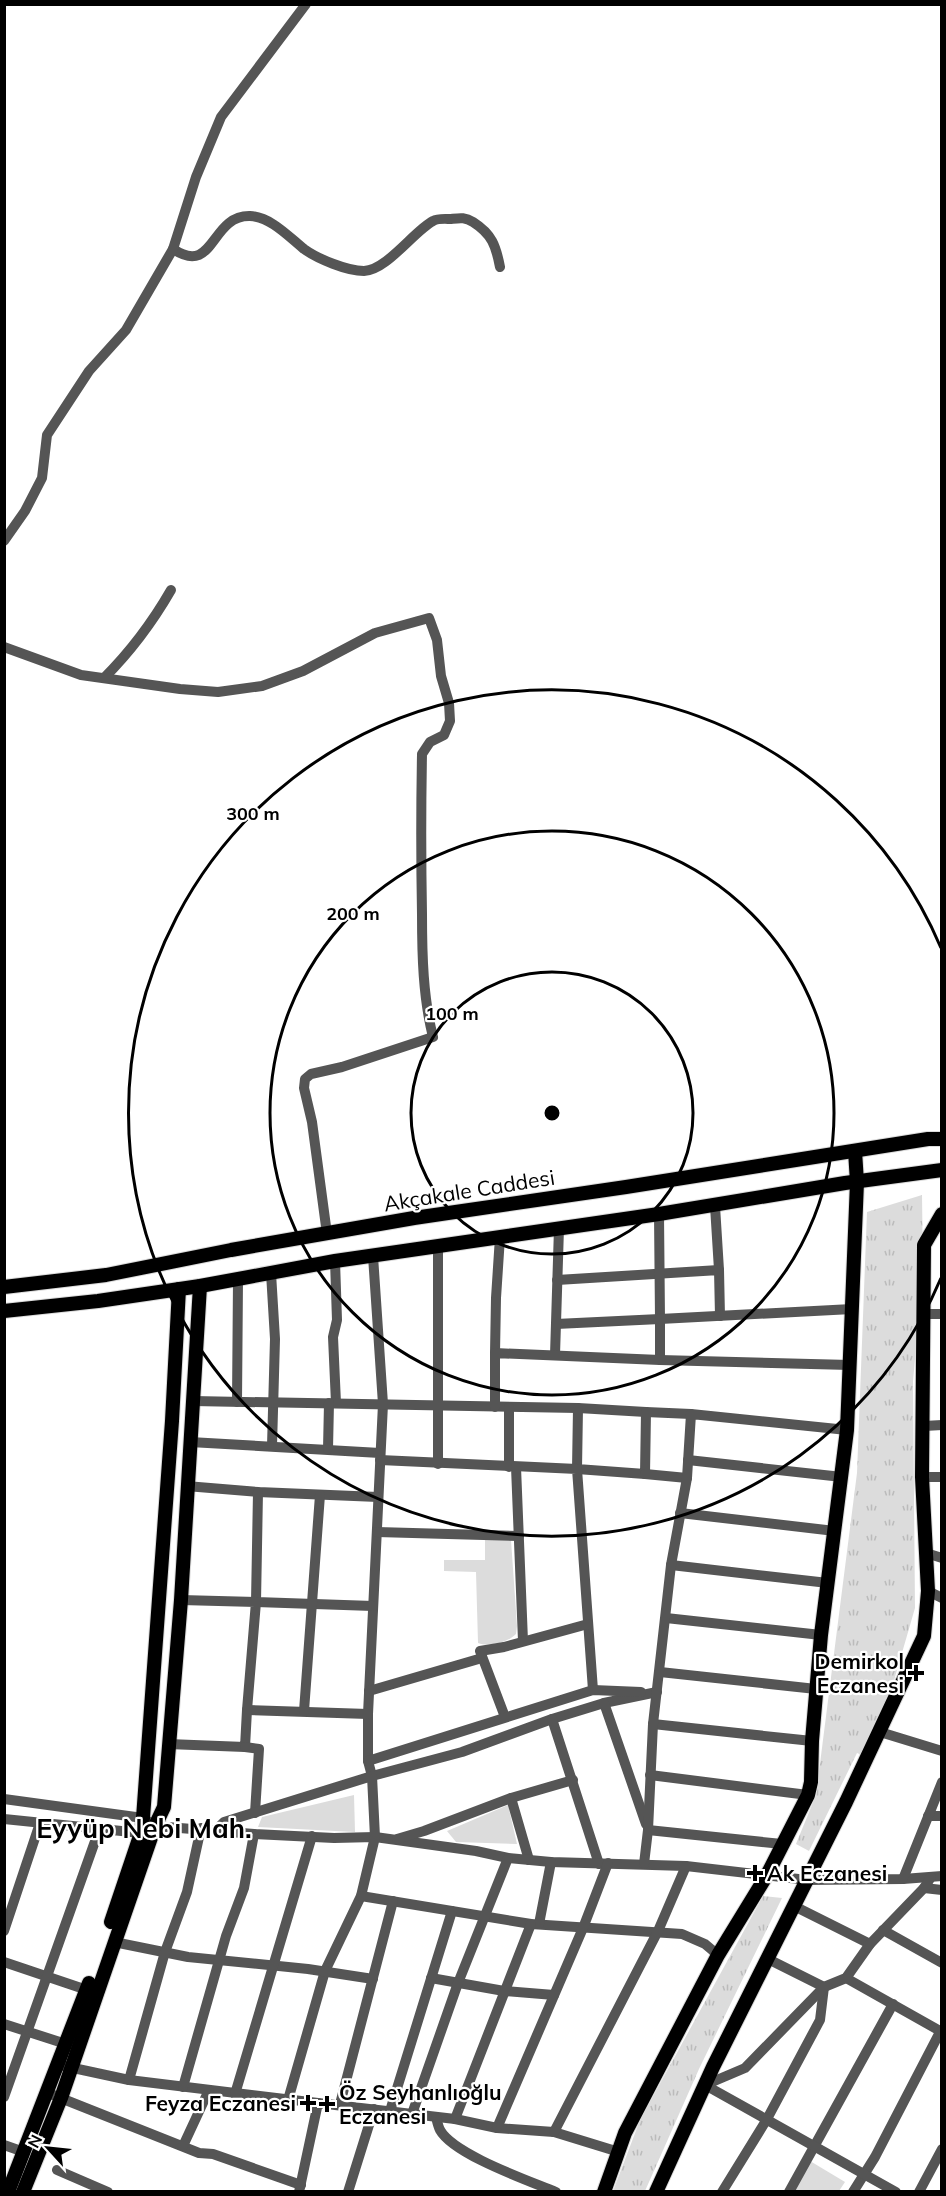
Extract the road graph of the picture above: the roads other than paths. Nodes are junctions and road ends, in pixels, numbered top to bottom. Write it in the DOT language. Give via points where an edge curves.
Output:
graph roads {
  1 [pos="306,4"];
  2 [pos="173,249"];
  3 [pos="500,267"];
  4 [pos="4,541"];
  5 [pos="171,590"];
  6 [pos="4,647"];
  7 [pos="104,678"];
  8 [pos="942,1139"];
  9 [pos="855,1151"];
  10 [pos="942,1170"];
  11 [pos="857,1182"];
  12 [pos="716,1206"];
  13 [pos="659,1214"];
  14 [pos="942,1214"];
  15 [pos="559,1228"];
  16 [pos="327,1234"];
  17 [pos="500,1237"];
  18 [pos="438,1245"];
  19 [pos="373,1256"];
  20 [pos="335,1261"];
  21 [pos="719,1270"];
  22 [pos="271,1273"];
  23 [pos="660,1273"];
  24 [pos="238,1280"];
  25 [pos="557,1280"];
  26 [pos="200,1286"];
  27 [pos="4,1287"];
  28 [pos="179,1289"];
  29 [pos="852,1308"];
  30 [pos="4,1311"];
  31 [pos="923,1314"];
  32 [pos="942,1314"];
  33 [pos="720,1316"];
  34 [pos="660,1319"];
  35 [pos="556,1324"];
  36 [pos="495,1353"];
  37 [pos="555,1355"];
  38 [pos="660,1360"];
  39 [pos="850,1365"];
  40 [pos="193,1401"];
  41 [pos="237,1402"];
  42 [pos="275,1402"];
  43 [pos="333,1403"];
  44 [pos="383,1404"];
  45 [pos="439,1405"];
  46 [pos="495,1407"];
  47 [pos="509,1407"];
  48 [pos="578,1408"];
  49 [pos="646,1412"];
  50 [pos="692,1414"];
  51 [pos="942,1425"];
  52 [pos="924,1426"];
  53 [pos="847,1430"];
  54 [pos="190,1442"];
  55 [pos="272,1446"];
  56 [pos="328,1449"];
  57 [pos="380,1457"];
  58 [pos="688,1460"];
  59 [pos="438,1464"];
  60 [pos="513,1467"];
  61 [pos="577,1469"];
  62 [pos="645,1474"];
  63 [pos="842,1477"];
  64 [pos="922,1477"];
  65 [pos="942,1477"];
  66 [pos="687,1478"];
  67 [pos="186,1486"];
  68 [pos="258,1492"];
  69 [pos="320,1495"];
  70 [pos="378,1497"];
  71 [pos="680,1513"];
  72 [pos="835,1531"];
  73 [pos="377,1532"];
  74 [pos="519,1536"];
  75 [pos="926,1553"];
  76 [pos="942,1558"];
  77 [pos="671,1565"];
  78 [pos="828,1583"];
  79 [pos="935,1590"];
  80 [pos="942,1598"];
  81 [pos="181,1599"];
  82 [pos="256,1602"];
  83 [pos="312,1603"];
  84 [pos="373,1606"];
  85 [pos="666,1618"];
  86 [pos="588,1624"];
  87 [pos="821,1635"];
  88 [pos="523,1641"];
  89 [pos="482,1658"];
  90 [pos="660,1672"];
  91 [pos="816,1689"];
  92 [pos="593,1690"];
  93 [pos="369,1691"];
  94 [pos="657,1692"];
  95 [pos="604,1703"];
  96 [pos="247,1710"];
  97 [pos="304,1711"];
  98 [pos="368,1714"];
  99 [pos="505,1717"];
  100 [pos="552,1719"];
  101 [pos="653,1724"];
  102 [pos="880,1732"];
  103 [pos="812,1741"];
  104 [pos="168,1744"];
  105 [pos="245,1747"];
  106 [pos="942,1751"];
  107 [pos="368,1761"];
  108 [pos="650,1775"];
  109 [pos="372,1776"];
  110 [pos="573,1779"];
  111 [pos="942,1782"];
  112 [pos="808,1795"];
  113 [pos="511,1798"];
  114 [pos="4,1799"];
  115 [pos="255,1813"];
  116 [pos="928,1816"];
  117 [pos="942,1816"];
  118 [pos="4,1819"];
  119 [pos="149,1822"];
  120 [pos="40,1823"];
  121 [pos="201,1828"];
  122 [pos="99,1830"];
  123 [pos="216,1830"];
  124 [pos="648,1830"];
  125 [pos="141,1833"];
  126 [pos="254,1834"];
  127 [pos="312,1836"];
  128 [pos="375,1837"];
  129 [pos="392,1840"];
  130 [pos="782,1844"];
  131 [pos="508,1858"];
  132 [pos="529,1860"];
  133 [pos="551,1862"];
  134 [pos="603,1864"];
  135 [pos="644,1864"];
  136 [pos="686,1866"];
  137 [pos="767,1875"];
  138 [pos="936,1877"];
  139 [pos="807,1880"];
  140 [pos="903,1880"];
  141 [pos="924,1888"];
  142 [pos="942,1890"];
  143 [pos="361,1896"];
  144 [pos="393,1901"];
  145 [pos="794,1906"];
  146 [pos="452,1911"];
  147 [pos="485,1916"];
  148 [pos="535,1924"];
  149 [pos="583,1928"];
  150 [pos="883,1930"];
  151 [pos="4,1931"];
  152 [pos="657,1931"];
  153 [pos="114,1942"];
  154 [pos="870,1944"];
  155 [pos="165,1952"];
  156 [pos="718,1955"];
  157 [pos="768,1959"];
  158 [pos="220,1961"];
  159 [pos="4,1962"];
  160 [pos="942,1963"];
  161 [pos="274,1967"];
  162 [pos="325,1971"];
  163 [pos="47,1976"];
  164 [pos="846,1977"];
  165 [pos="373,1978"];
  166 [pos="431,1978"];
  167 [pos="458,1983"];
  168 [pos="824,1987"];
  169 [pos="87,1990"];
  170 [pos="504,1991"];
  171 [pos="555,1995"];
  172 [pos="893,2004"];
  173 [pos="4,2024"];
  174 [pos="27,2032"];
  175 [pos="941,2032"];
  176 [pos="66,2044"];
  177 [pos="64,2066"];
  178 [pos="129,2080"];
  179 [pos="705,2085"];
  180 [pos="183,2087"];
  181 [pos="208,2090"];
  182 [pos="235,2094"];
  183 [pos="54,2095"];
  184 [pos="4,2097"];
  185 [pos="288,2100"];
  186 [pos="318,2103"];
  187 [pos="340,2104"];
  188 [pos="374,2109"];
  189 [pos="390,2111"];
  190 [pos="412,2114"];
  191 [pos="436,2117"];
  192 [pos="455,2119"];
  193 [pos="767,2119"];
  194 [pos="497,2127"];
  195 [pos="554,2132"];
  196 [pos="4,2145"];
  197 [pos="183,2146"];
  198 [pos="815,2148"];
  199 [pos="942,2149"];
  200 [pos="24,2152"];
  201 [pos="619,2152"];
  202 [pos="57,2170"];
  203 [pos="864,2174"];
  204 [pos="300,2188"];
  205 [pos="349,2191"];
  206 [pos="919,2191"];
  207 [pos="8,2192"];
  208 [pos="23,2192"];
  209 [pos="108,2192"];
  210 [pos="556,2192"];
  211 [pos="604,2192"];
  212 [pos="656,2192"];
  213 [pos="722,2192"];
  214 [pos="789,2192"];
  215 [pos="853,2192"];
  216 [pos="896,2192"];
  1 -- 2 [label="street" via="221,117"];
  2 -- 3 [label="street" via="192,257 202,255 223,228 236,219 251,216 272,224 307,251 364,271 399,251 434,220 465,218 482,228 496,245"];
  2 -- 4 [label="street" via="126,330 89,371 47,435 42,478"];
  5 -- 7 [label="street" via="156,617"];
  6 -- 7 [label="street" via="81,675"];
  7 -- 16 [label="street" via="218,692 262,686 303,671 375,633 429,618 437,640 450,721 444,735 430,742 422,754 422,962 433,1037 305,1079"];
  8 -- 9 [label="main road, Akçakale Caddesi"];
  9 -- 11 [label="main road"];
  9 -- 16 [label="main road, Akçakale Caddesi"];
  10 -- 11 [label="main road"];
  11 -- 12 [label="main road"];
  11 -- 29 [label="main road"];
  12 -- 13 [label="main road"];
  12 -- 21 [label="street"];
  13 -- 15 [label="main road"];
  13 -- 23 [label="street"];
  14 -- 31 [label="main road" via="924,1245"];
  15 -- 17 [label="main road"];
  15 -- 25 [label="street"];
  16 -- 27 [label="main road, Akçakale Caddesi" via="106,1275"];
  17 -- 18 [label="main road"];
  17 -- 36 [label="street"];
  18 -- 19 [label="main road"];
  18 -- 45 [label="street"];
  19 -- 20 [label="main road"];
  19 -- 44 [label="street"];
  20 -- 22 [label="main road"];
  20 -- 43 [label="street"];
  21 -- 23 [label="street"];
  21 -- 33 [label="street"];
  22 -- 24 [label="main road"];
  22 -- 42 [label="street"];
  23 -- 25 [label="street"];
  23 -- 34 [label="street"];
  24 -- 26 [label="main road"];
  24 -- 41 [label="street"];
  25 -- 35 [label="street"];
  26 -- 28 [label="main road"];
  26 -- 40 [label="main road"];
  28 -- 30 [label="main road"];
  28 -- 119 [label="main road"];
  29 -- 33 [label="street"];
  29 -- 39 [label="main road"];
  31 -- 32 [label="street"];
  31 -- 52 [label="main road"];
  33 -- 34 [label="street"];
  34 -- 35 [label="street"];
  34 -- 38 [label="street"];
  35 -- 37 [label="street"];
  36 -- 37 [label="street"];
  36 -- 46 [label="street"];
  37 -- 38 [label="street"];
  38 -- 39 [label="street"];
  39 -- 53 [label="main road"];
  40 -- 41 [label="street"];
  40 -- 54 [label="main road"];
  41 -- 42 [label="street"];
  42 -- 43 [label="street"];
  42 -- 55 [label="street"];
  43 -- 44 [label="street"];
  43 -- 56 [label="street"];
  44 -- 45 [label="street"];
  44 -- 57 [label="street"];
  45 -- 46 [label="street"];
  45 -- 59 [label="street"];
  46 -- 47 [label="street"];
  47 -- 48 [label="street"];
  47 -- 60 [label="street"];
  48 -- 49 [label="street"];
  48 -- 61 [label="street"];
  49 -- 50 [label="street"];
  49 -- 62 [label="street"];
  50 -- 53 [label="street"];
  50 -- 58 [label="street"];
  51 -- 52 [label="street"];
  52 -- 64 [label="main road"];
  53 -- 63 [label="main road"];
  54 -- 55 [label="street"];
  54 -- 67 [label="main road"];
  55 -- 56 [label="street"];
  56 -- 57 [label="street"];
  57 -- 59 [label="street"];
  57 -- 70 [label="street"];
  58 -- 63 [label="street"];
  58 -- 66 [label="street"];
  59 -- 60 [label="street"];
  60 -- 61 [label="street"];
  60 -- 74 [label="street"];
  61 -- 62 [label="street"];
  61 -- 86 [label="street"];
  62 -- 66 [label="street"];
  63 -- 72 [label="main road"];
  64 -- 65 [label="street"];
  64 -- 75 [label="main road"];
  66 -- 71 [label="street"];
  67 -- 68 [label="street"];
  67 -- 81 [label="main road"];
  68 -- 69 [label="street"];
  68 -- 82 [label="street"];
  69 -- 70 [label="street"];
  69 -- 83 [label="street"];
  70 -- 73 [label="street"];
  71 -- 72 [label="street"];
  71 -- 77 [label="street"];
  72 -- 78 [label="main road"];
  73 -- 74 [label="street"];
  73 -- 84 [label="street"];
  74 -- 88 [label="street"];
  75 -- 76 [label="street"];
  75 -- 79 [label="main road"];
  77 -- 78 [label="street"];
  77 -- 85 [label="street"];
  78 -- 87 [label="main road"];
  79 -- 80 [label="street"];
  79 -- 102 [label="main road" via="924,1636"];
  81 -- 82 [label="street"];
  81 -- 104 [label="main road"];
  82 -- 83 [label="street"];
  82 -- 96 [label="street"];
  83 -- 84 [label="street"];
  83 -- 97 [label="street"];
  84 -- 93 [label="street"];
  85 -- 87 [label="street"];
  85 -- 90 [label="street"];
  86 -- 88 [label="street"];
  86 -- 92 [label="street"];
  87 -- 91 [label="main road"];
  88 -- 89 [label="street" via="480,1652"];
  89 -- 93 [label="street"];
  89 -- 99 [label="street"];
  90 -- 91 [label="street"];
  90 -- 94 [label="street"];
  91 -- 103 [label="main road"];
  92 -- 94 [label="street"];
  92 -- 99 [label="street"];
  93 -- 98 [label="street"];
  94 -- 95 [label="street"];
  94 -- 101 [label="street"];
  95 -- 100 [label="street"];
  95 -- 124 [label="street"];
  96 -- 97 [label="street"];
  96 -- 105 [label="street"];
  97 -- 98 [label="street"];
  98 -- 107 [label="street"];
  99 -- 107 [label="street"];
  100 -- 109 [label="street" via="462,1752"];
  100 -- 110 [label="street"];
  101 -- 103 [label="street"];
  101 -- 108 [label="street"];
  102 -- 106 [label="street"];
  102 -- 139 [label="main road"];
  103 -- 112 [label="main road"];
  104 -- 105 [label="street"];
  104 -- 119 [label="main road" via="164,1807"];
  105 -- 115 [label="street" via="259,1749"];
  107 -- 109 [label="street"];
  108 -- 112 [label="street"];
  108 -- 124 [label="street"];
  109 -- 115 [label="street"];
  109 -- 128 [label="street"];
  110 -- 113 [label="street"];
  110 -- 134 [label="street" via="584,1822"];
  111 -- 116 [label="street"];
  112 -- 130 [label="main road"];
  113 -- 129 [label="street"];
  113 -- 132 [label="street"];
  114 -- 119 [label="street"];
  115 -- 123 [label="street" via="224,1822"];
  116 -- 117 [label="street"];
  116 -- 140 [label="street"];
  118 -- 120 [label="street"];
  119 -- 121 [label="street"];
  119 -- 125 [label="main road"];
  119 -- 153 [label="main road"];
  120 -- 122 [label="street"];
  120 -- 151 [label="street"];
  121 -- 123 [label="street"];
  121 -- 155 [label="street" via="187,1892"];
  122 -- 125 [label="street"];
  122 -- 163 [label="street"];
  123 -- 126 [label="street"];
  124 -- 130 [label="street"];
  124 -- 135 [label="street"];
  125 -- 169 [label="main road"];
  126 -- 127 [label="street"];
  126 -- 158 [label="street" via="244,1888"];
  127 -- 128 [label="street"];
  127 -- 161 [label="street"];
  128 -- 129 [label="street"];
  128 -- 143 [label="street"];
  129 -- 131 [label="street"];
  130 -- 137 [label="main road"];
  131 -- 132 [label="street"];
  131 -- 147 [label="street"];
  132 -- 133 [label="street"];
  133 -- 134 [label="street"];
  133 -- 148 [label="street"];
  134 -- 135 [label="street"];
  134 -- 149 [label="street"];
  135 -- 136 [label="street"];
  136 -- 137 [label="street"];
  136 -- 152 [label="street"];
  137 -- 139 [label="street"];
  137 -- 156 [label="main road"];
  138 -- 140 [label="street"];
  138 -- 141 [label="street"];
  139 -- 140 [label="street"];
  139 -- 145 [label="main road"];
  141 -- 142 [label="street"];
  141 -- 150 [label="street"];
  143 -- 144 [label="street"];
  143 -- 162 [label="street"];
  144 -- 146 [label="street"];
  144 -- 165 [label="street"];
  145 -- 154 [label="street"];
  145 -- 157 [label="main road"];
  146 -- 147 [label="street"];
  146 -- 166 [label="street"];
  147 -- 148 [label="street"];
  147 -- 167 [label="street"];
  148 -- 149 [label="street"];
  148 -- 170 [label="street"];
  149 -- 152 [label="street"];
  149 -- 171 [label="street"];
  150 -- 154 [label="street"];
  150 -- 160 [label="street"];
  152 -- 156 [label="street" via="705,1944"];
  152 -- 195 [label="street"];
  153 -- 155 [label="street"];
  153 -- 177 [label="main road"];
  154 -- 164 [label="street"];
  155 -- 158 [label="street"];
  155 -- 178 [label="street"];
  156 -- 201 [label="main road" via="625,2133"];
  157 -- 168 [label="street"];
  157 -- 179 [label="main road"];
  158 -- 161 [label="street"];
  158 -- 180 [label="street"];
  159 -- 163 [label="street"];
  161 -- 162 [label="street"];
  161 -- 182 [label="street"];
  162 -- 165 [label="street"];
  162 -- 185 [label="street"];
  163 -- 169 [label="street"];
  163 -- 174 [label="street"];
  164 -- 168 [label="street"];
  164 -- 172 [label="street"];
  165 -- 187 [label="street"];
  166 -- 167 [label="street"];
  166 -- 189 [label="street"];
  167 -- 170 [label="street"];
  167 -- 190 [label="street"];
  168 -- 179 [label="street" via="745,2068"];
  168 -- 193 [label="street" via="820,2020"];
  169 -- 176 [label="main road"];
  170 -- 171 [label="street"];
  170 -- 192 [label="street"];
  171 -- 194 [label="street"];
  172 -- 175 [label="street"];
  172 -- 198 [label="street"];
  173 -- 174 [label="street"];
  174 -- 176 [label="street"];
  174 -- 184 [label="street"];
  175 -- 203 [label="street"];
  176 -- 177 [label="main road"];
  177 -- 178 [label="street"];
  177 -- 183 [label="main road"];
  178 -- 180 [label="street"];
  179 -- 193 [label="street"];
  179 -- 212 [label="main road"];
  180 -- 181 [label="street"];
  181 -- 182 [label="street"];
  181 -- 197 [label="street"];
  182 -- 185 [label="street"];
  183 -- 197 [label="street"];
  183 -- 200 [label="main road"];
  183 -- 208 [label="main road"];
  185 -- 186 [label="street"];
  186 -- 187 [label="street"];
  186 -- 204 [label="street"];
  187 -- 188 [label="street"];
  188 -- 189 [label="street"];
  188 -- 205 [label="street"];
  189 -- 190 [label="street"];
  190 -- 191 [label="street"];
  191 -- 192 [label="street"];
  191 -- 210 [label="street" via="441,2132 463,2150"];
  192 -- 194 [label="street"];
  193 -- 198 [label="street"];
  193 -- 213 [label="street"];
  194 -- 195 [label="street"];
  195 -- 201 [label="street"];
  196 -- 200 [label="street"];
  197 -- 204 [label="street"];
  198 -- 203 [label="street"];
  198 -- 214 [label="street"];
  199 -- 206 [label="street"];
  200 -- 207 [label="main road"];
  201 -- 211 [label="main road"];
  202 -- 209 [label="street"];
  203 -- 215 [label="street"];
  203 -- 216 [label="street"];
}
